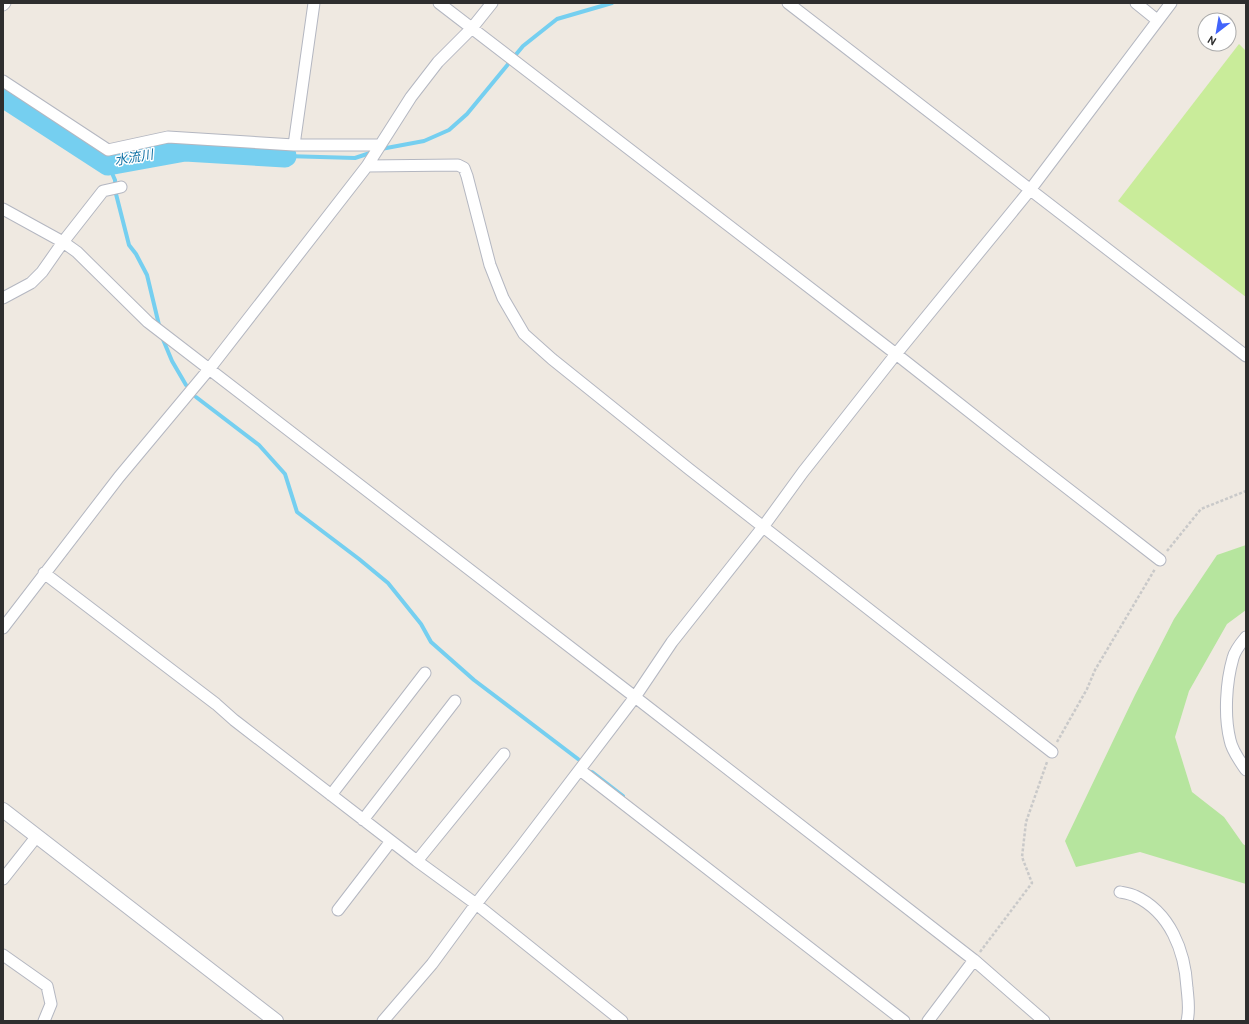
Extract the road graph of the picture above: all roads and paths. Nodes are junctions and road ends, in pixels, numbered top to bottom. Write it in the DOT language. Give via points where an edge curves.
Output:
graph roads {
  1 [pos="314,3"];
  2 [pos="440,3"];
  3 [pos="492,3"];
  4 [pos="788,3"];
  5 [pos="1136,3"];
  6 [pos="1171,3"];
  7 [pos="1157,20"];
  8 [pos="472,28"];
  9 [pos="3,81"];
  10 [pos="294,145"];
  11 [pos="380,145"];
  12 [pos="367,166"];
  13 [pos="121,188"];
  14 [pos="1030,190"];
  15 [pos="3,209"];
  16 [pos="63,242"];
  17 [pos="3,298"];
  18 [pos="896,354"];
  19 [pos="1246,356"];
  20 [pos="210,368"];
  21 [pos="1246,491"];
  22 [pos="763,527"];
  23 [pos="1160,560"];
  24 [pos="44,573"];
  25 [pos="3,628"];
  26 [pos="1246,637"];
  27 [pos="425,673"];
  28 [pos="635,697"];
  29 [pos="455,701"];
  30 [pos="1052,752"];
  31 [pos="504,754"];
  32 [pos="580,770"];
  33 [pos="1246,770"];
  34 [pos="331,795"];
  35 [pos="3,810"];
  36 [pos="363,820"];
  37 [pos="37,836"];
  38 [pos="392,841"];
  39 [pos="417,861"];
  40 [pos="3,879"];
  41 [pos="1120,892"];
  42 [pos="476,904"];
  43 [pos="338,910"];
  44 [pos="3,955"];
  45 [pos="974,960"];
  46 [pos="44,1021"];
  47 [pos="276,1021"];
  48 [pos="384,1021"];
  49 [pos="622,1021"];
  50 [pos="904,1021"];
  51 [pos="928,1021"];
  52 [pos="1044,1021"];
  53 [pos="1187,1021"];
  1 -- 10 [label="street"];
  2 -- 8 [label="street"];
  3 -- 8 [label="street"];
  4 -- 14 [label="street"];
  5 -- 7 [label="street"];
  6 -- 7 [label="street"];
  7 -- 14 [label="street"];
  8 -- 11 [label="street" via="438,62 411,97"];
  8 -- 18 [label="street"];
  9 -- 10 [label="street" via="108,150 168,137"];
  10 -- 11 [label="street"];
  11 -- 12 [label="street"];
  12 -- 20 [label="street"];
  12 -- 22 [label="street" via="458,165 464,168 490,265 503,298 524,334"];
  13 -- 16 [label="street" via="103,191"];
  14 -- 18 [label="street"];
  14 -- 19 [label="street"];
  15 -- 16 [label="street"];
  16 -- 17 [label="street" via="31,283"];
  16 -- 20 [label="street" via="78,252 148,322"];
  18 -- 22 [label="street"];
  18 -- 23 [label="street"];
  20 -- 24 [label="street" via="140,450"];
  20 -- 28 [label="street"];
  21 -- 23 [label="path" via="1201,509"];
  22 -- 28 [label="street" via="672,642"];
  22 -- 30 [label="street"];
  23 -- 30 [label="path" via="1095,670 1087,690"];
  24 -- 25 [label="street"];
  24 -- 34 [label="street"];
  26 -- 33 [label="street" via="1233,657 1226,708 1230,741"];
  27 -- 34 [label="street"];
  28 -- 32 [label="street"];
  28 -- 45 [label="street"];
  29 -- 36 [label="street"];
  30 -- 45 [label="path" via="1026,822 1022,857 1032,883"];
  31 -- 39 [label="street"];
  32 -- 42 [label="street"];
  32 -- 50 [label="street"];
  34 -- 36 [label="street"];
  35 -- 37 [label="street"];
  36 -- 38 [label="street"];
  37 -- 40 [label="street"];
  37 -- 47 [label="street"];
  38 -- 39 [label="street"];
  38 -- 43 [label="street"];
  39 -- 42 [label="street"];
  41 -- 53 [label="street" via="1135,896 1152,907 1167,922 1179,946 1186,972 1189,1014"];
  42 -- 48 [label="street" via="432,964"];
  42 -- 49 [label="street"];
  44 -- 46 [label="street" via="47,986 51,1004"];
  45 -- 51 [label="street"];
  45 -- 52 [label="street"];
}
